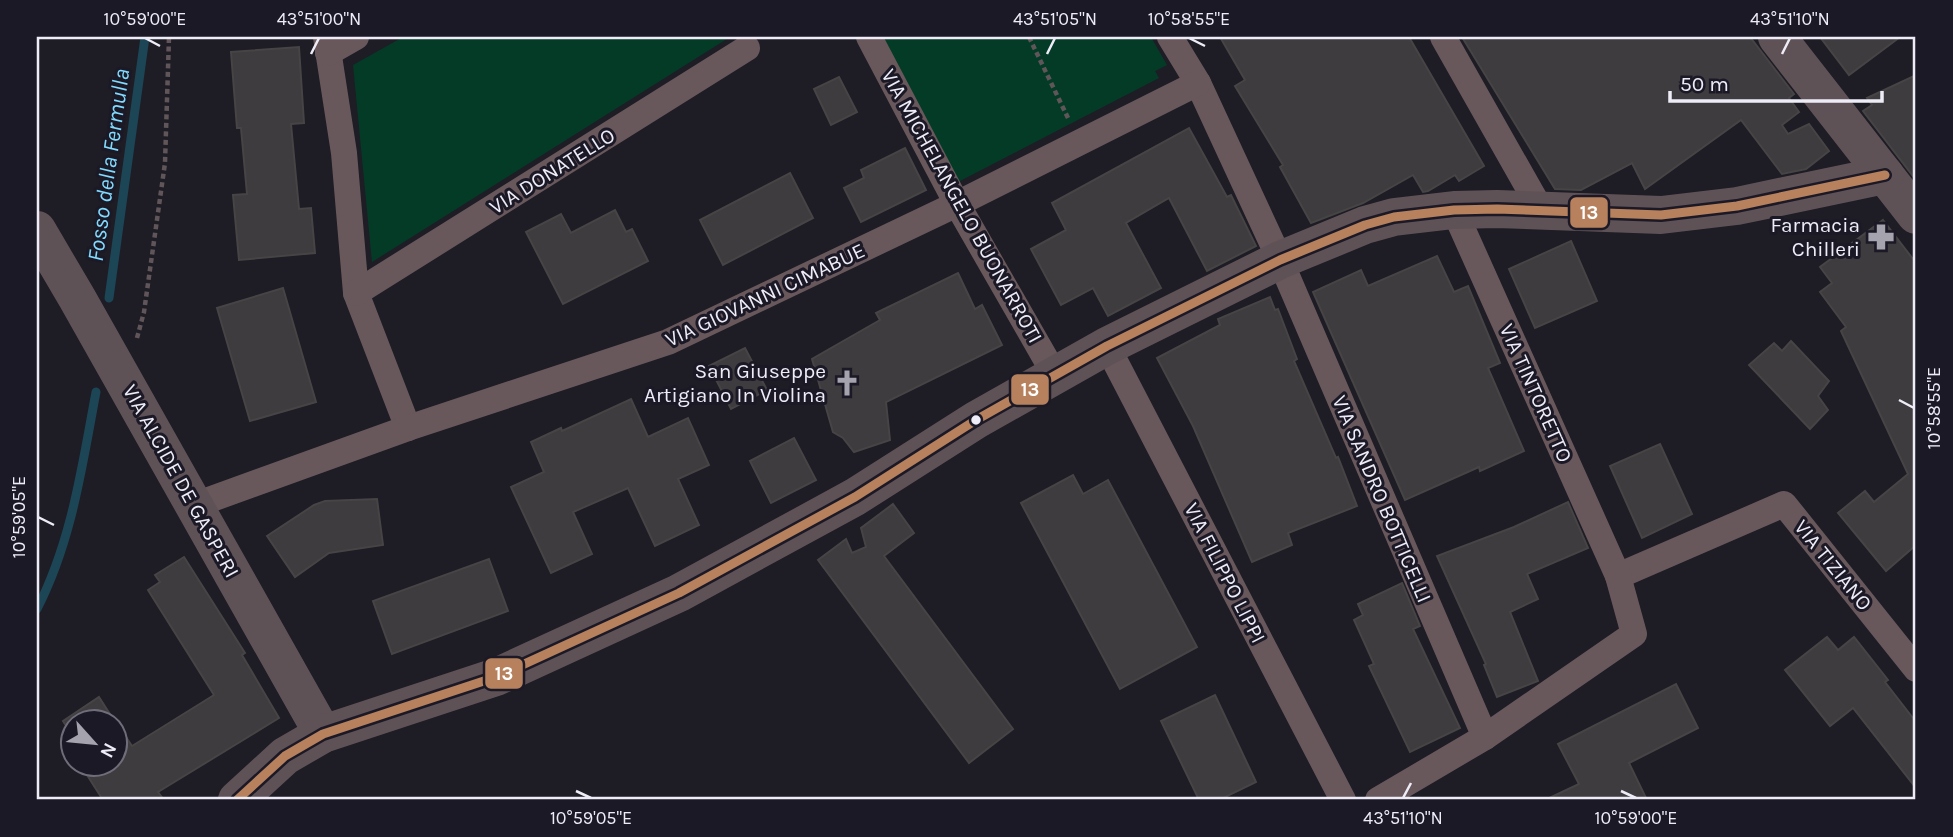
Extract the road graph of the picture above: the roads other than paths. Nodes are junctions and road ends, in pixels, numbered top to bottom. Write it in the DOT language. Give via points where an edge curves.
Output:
graph roads {
  1 [pos="356,37"];
  2 [pos="869,37"];
  3 [pos="1170,37"];
  4 [pos="1443,37"];
  5 [pos="1777,37"];
  6 [pos="327,45"];
  7 [pos="747,48"];
  8 [pos="1198,83"];
  9 [pos="1885,175"];
  10 [pos="957,204"];
  11 [pos="1454,210"];
  12 [pos="1541,210"];
  13 [pos="1916,215"];
  14 [pos="37,230"];
  15 [pos="1280,260"];
  16 [pos="356,293"];
  17 [pos="1107,346"];
  18 [pos="1055,375"];
  19 [pos="408,428"];
  20 [pos="195,505"];
  21 [pos="1618,576"];
  22 [pos="1916,669"];
  23 [pos="323,734"];
  24 [pos="1485,737"];
  25 [pos="237,800"];
  26 [pos="1343,800"];
  27 [pos="1378,800"];
  1 -- 6 [label="street"];
  2 -- 10 [label="street, VIA MICHELANGELO BUONARROTI"];
  3 -- 8 [label="street, VIA SANDRO BOTTICELLI"];
  4 -- 12 [label="street"];
  5 -- 9 [label="street"];
  6 -- 16 [label="street" via="344,153"];
  7 -- 16 [label="street, VIA DONATELLO"];
  8 -- 10 [label="street, VIA GIOVANNI CIMABUE"];
  8 -- 15 [label="street, VIA SANDRO BOTTICELLI"];
  9 -- 12 [label="street" via="1737,206 1661,215"];
  9 -- 13 [label="street"];
  10 -- 18 [label="street, VIA MICHELANGELO BUONARROTI"];
  10 -- 19 [label="street, VIA GIOVANNI CIMABUE" via="668,342"];
  11 -- 12 [label="street"];
  11 -- 15 [label="street" via="1364,225"];
  11 -- 21 [label="street, VIA TINTORETTO"];
  14 -- 20 [label="street, VIA ALCIDE DE GASPERI"];
  15 -- 17 [label="street"];
  15 -- 24 [label="street, VIA SANDRO BOTTICELLI"];
  16 -- 19 [label="street"];
  17 -- 18 [label="street"];
  17 -- 26 [label="street, VIA FILIPPO LIPPI"];
  18 -- 23 [label="street" via="855,497 679,593 496,677"];
  19 -- 20 [label="street, VIA GIOVANNI CIMABUE"];
  20 -- 23 [label="street, VIA ALCIDE DE GASPERI"];
  21 -- 22 [label="street, VIA TIZIANO" via="1784,504"];
  21 -- 24 [label="street" via="1634,634"];
  23 -- 25 [label="street" via="285,756"];
  24 -- 27 [label="street"];
}
